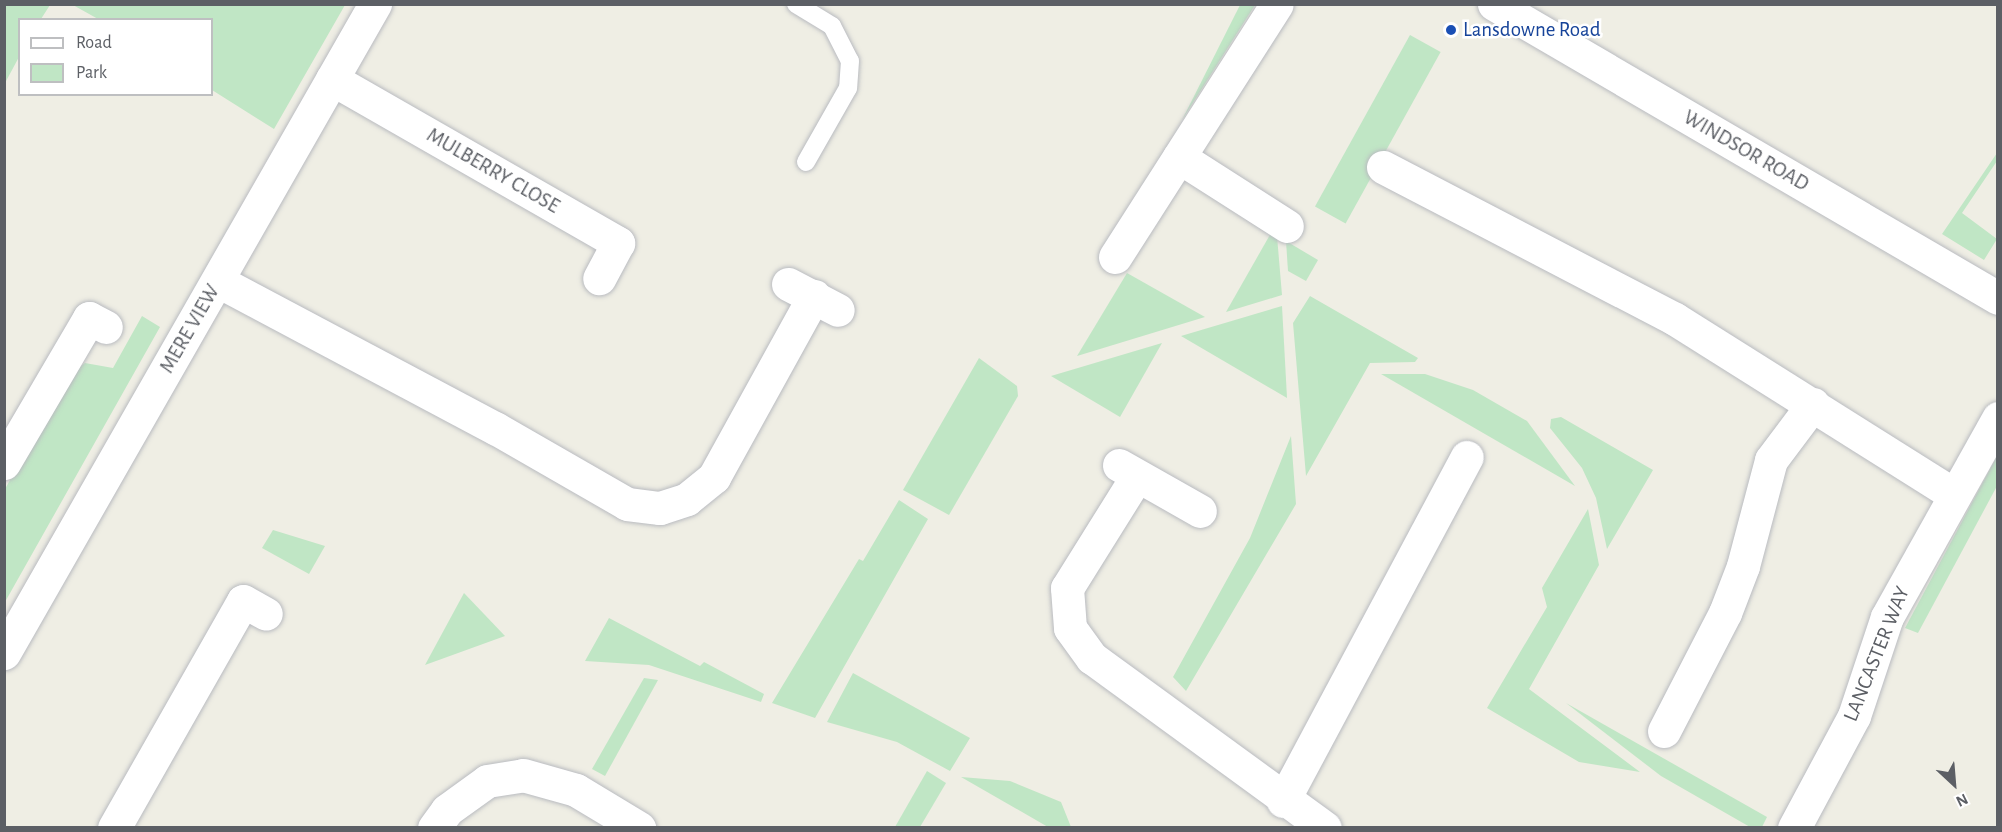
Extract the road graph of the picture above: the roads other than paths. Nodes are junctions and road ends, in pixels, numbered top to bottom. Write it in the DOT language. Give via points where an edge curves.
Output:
graph roads {
  1 [pos="375,4"];
  2 [pos="796,4"];
  3 [pos="1277,4"];
  4 [pos="1494,4"];
  5 [pos="332,79"];
  6 [pos="1179,157"];
  7 [pos="806,162"];
  8 [pos="1383,167"];
  9 [pos="1287,226"];
  10 [pos="1115,257"];
  11 [pos="599,278"];
  12 [pos="218,281"];
  13 [pos="813,297"];
  14 [pos="1998,298"];
  15 [pos="106,327"];
  16 [pos="1813,404"];
  17 [pos="1998,418"];
  18 [pos="1467,457"];
  19 [pos="4,463"];
  20 [pos="1953,494"];
  21 [pos="1200,511"];
  22 [pos="266,614"];
  23 [pos="4,653"];
  24 [pos="1664,730"];
  25 [pos="1284,801"];
  26 [pos="114,828"];
  27 [pos="434,828"];
  28 [pos="639,828"];
  29 [pos="1325,828"];
  30 [pos="1794,828"];
  1 -- 5 [label="street, MERE VIEW"];
  2 -- 7 [label="lane" via="832,26 850,60 848,88"];
  3 -- 6 [label="street"];
  4 -- 14 [label="street, WINDSOR ROAD"];
  5 -- 11 [label="street, MULBERRY CLOSE" via="618,243"];
  5 -- 12 [label="street, MERE VIEW"];
  6 -- 9 [label="street"];
  6 -- 10 [label="street"];
  8 -- 16 [label="street" via="1487,211"];
  12 -- 13 [label="street" via="495,428 627,504 660,508 687,499 714,477"];
  12 -- 23 [label="street, MERE VIEW"];
  15 -- 19 [label="street" via="89,318"];
  16 -- 20 [label="street"];
  16 -- 24 [label="street" via="1771,460 1743,566 1725,613"];
  17 -- 20 [label="street, LANCASTER WAY"];
  18 -- 25 [label="street"];
  20 -- 30 [label="street, LANCASTER WAY" via="1887,617 1854,717"];
  21 -- 25 [label="street" via="1127,470 1067,588 1070,628 1092,658"];
  22 -- 26 [label="street" via="243,601"];
  25 -- 29 [label="street"];
  27 -- 28 [label="street" via="447,810 487,781 523,775 576,790"];
}
